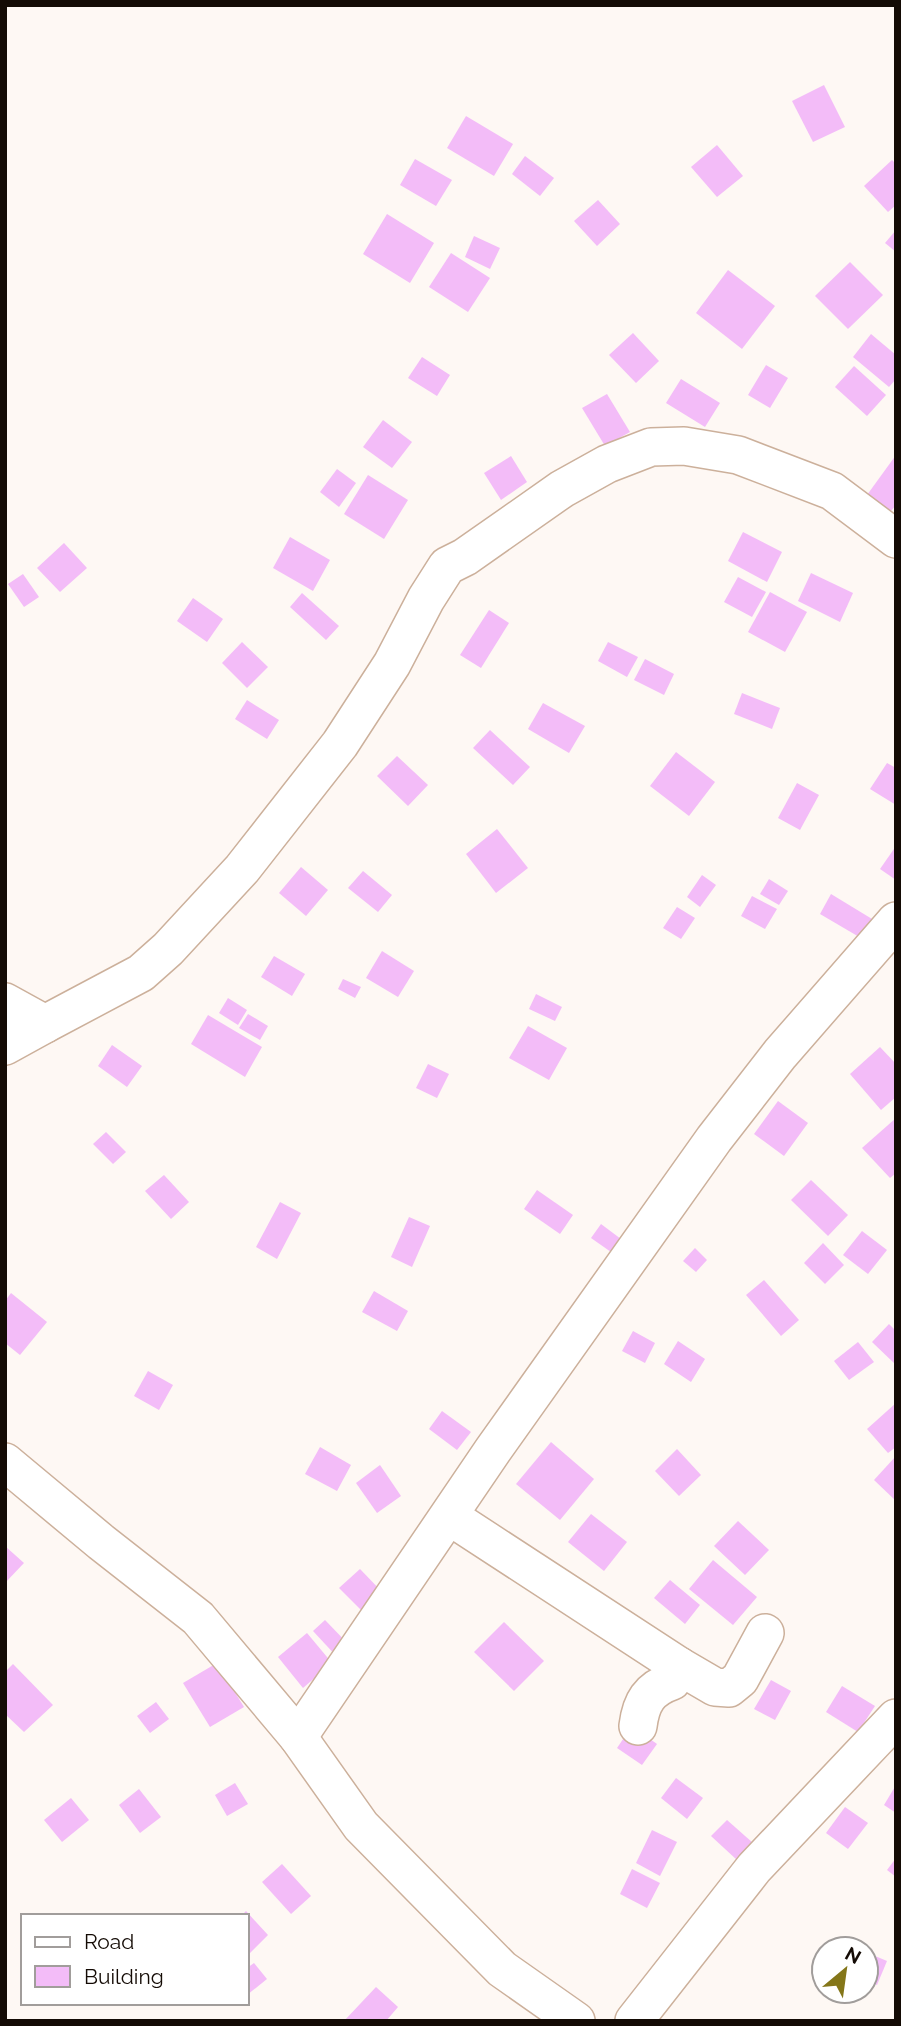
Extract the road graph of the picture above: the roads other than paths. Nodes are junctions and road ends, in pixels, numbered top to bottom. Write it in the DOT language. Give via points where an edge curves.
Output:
graph roads {
  1 [pos="896,539"];
  2 [pos="896,921"];
  3 [pos="5,1002"];
  4 [pos="44,1024"];
  5 [pos="5,1046"];
  6 [pos="5,1462"];
  7 [pos="449,1516"];
  8 [pos="765,1633"];
  9 [pos="679,1665"];
  10 [pos="896,1718"];
  11 [pos="638,1726"];
  12 [pos="298,1737"];
  13 [pos="576,2021"];
  14 [pos="634,2021"];
  1 -- 4 [label="street" via="832,491 738,455 684,446 651,447 562,489 447,566 340,744 242,869 168,949 141,973"];
  2 -- 7 [label="street" via="780,1054 714,1139"];
  3 -- 4 [label="street"];
  4 -- 5 [label="street"];
  6 -- 12 [label="street" via="198,1618"];
  7 -- 9 [label="street"];
  7 -- 12 [label="street"];
  8 -- 9 [label="street" via="740,1678 729,1688 715,1687"];
  9 -- 11 [label="street" via="672,1681 648,1694"];
  10 -- 14 [label="street" via="754,1868"];
  12 -- 13 [label="street" via="360,1826 502,1969"];
}
